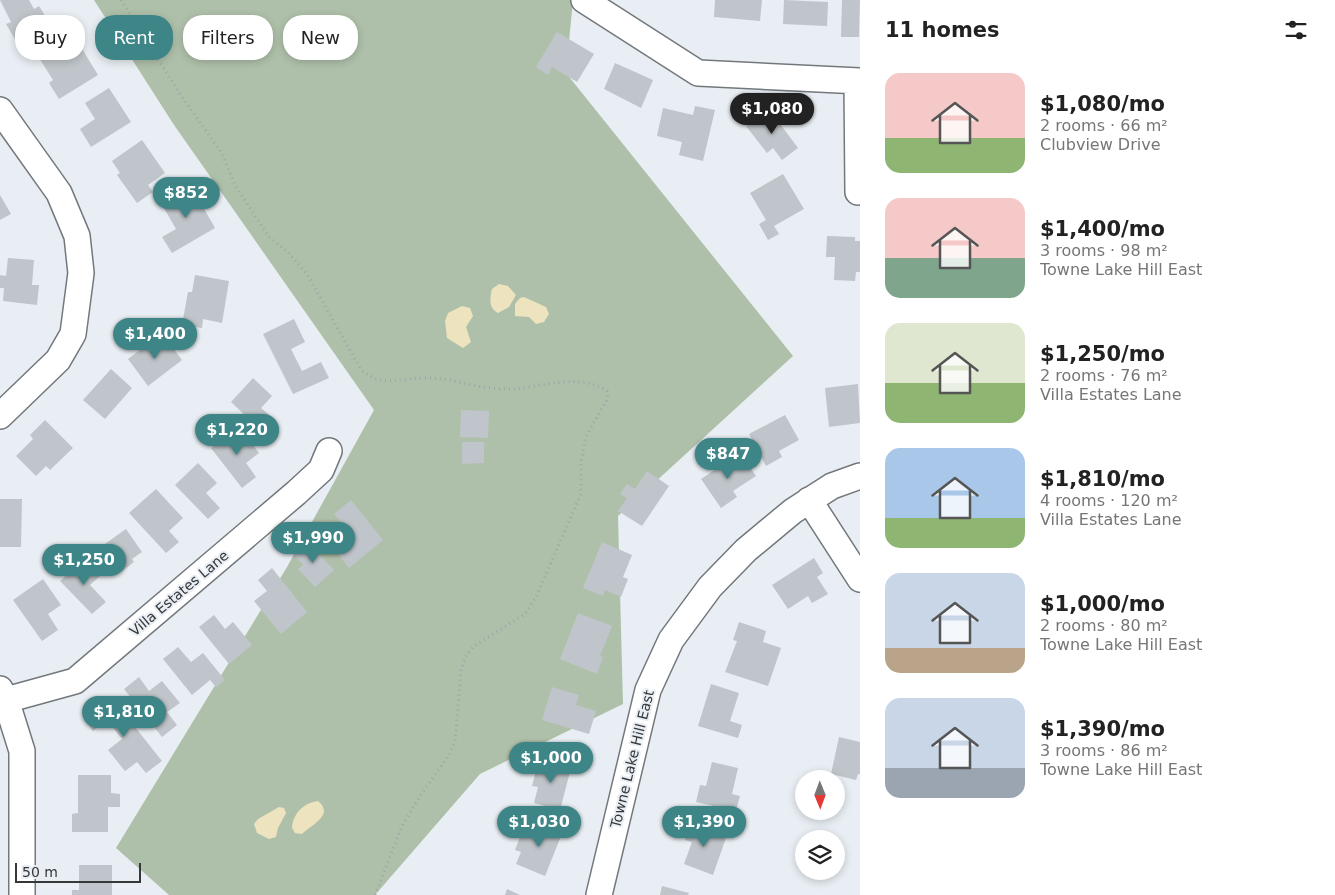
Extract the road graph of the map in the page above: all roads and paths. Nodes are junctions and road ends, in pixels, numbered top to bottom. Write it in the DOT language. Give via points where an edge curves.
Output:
graph roads {
  1 [pos="121,0"];
  2 [pos="584,0"];
  3 [pos="859,81"];
  4 [pos="0,110"];
  5 [pos="858,192"];
  6 [pos="0,416"];
  7 [pos="328,451"];
  8 [pos="860,476"];
  9 [pos="809,500"];
  10 [pos="860,579"];
  11 [pos="3,695"];
  12 [pos="11,852"];
  13 [pos="22,895"];
  14 [pos="375,895"];
  15 [pos="599,895"];
  1 -- 14 [label="path" via="221,152 236,187 265,231 307,274 360,370 372,379 393,381 428,378 508,389 563,382 598,384 607,390 608,398 586,436 581,462 581,494 536,597 525,614 474,646 466,656 461,670 455,742 402,826"];
  2 -- 3 [label="street" via="698,73"];
  3 -- 5 [label="street"];
  4 -- 6 [label="street" via="58,193 77,236 81,273 73,334 68,343 58,360"];
  7 -- 11 [label="street, Villa Estates Lane" via="321,470 296,493 75,681"];
  8 -- 9 [label="street, Towne Lake Hill East" via="832,486"];
  9 -- 10 [label="street"];
  9 -- 15 [label="street, Towne Lake Hill East" via="746,550 710,587 671,640 648,690"];
  11 -- 12 [label="street" via="22,751"];
  12 -- 13 [label="street"];
}
